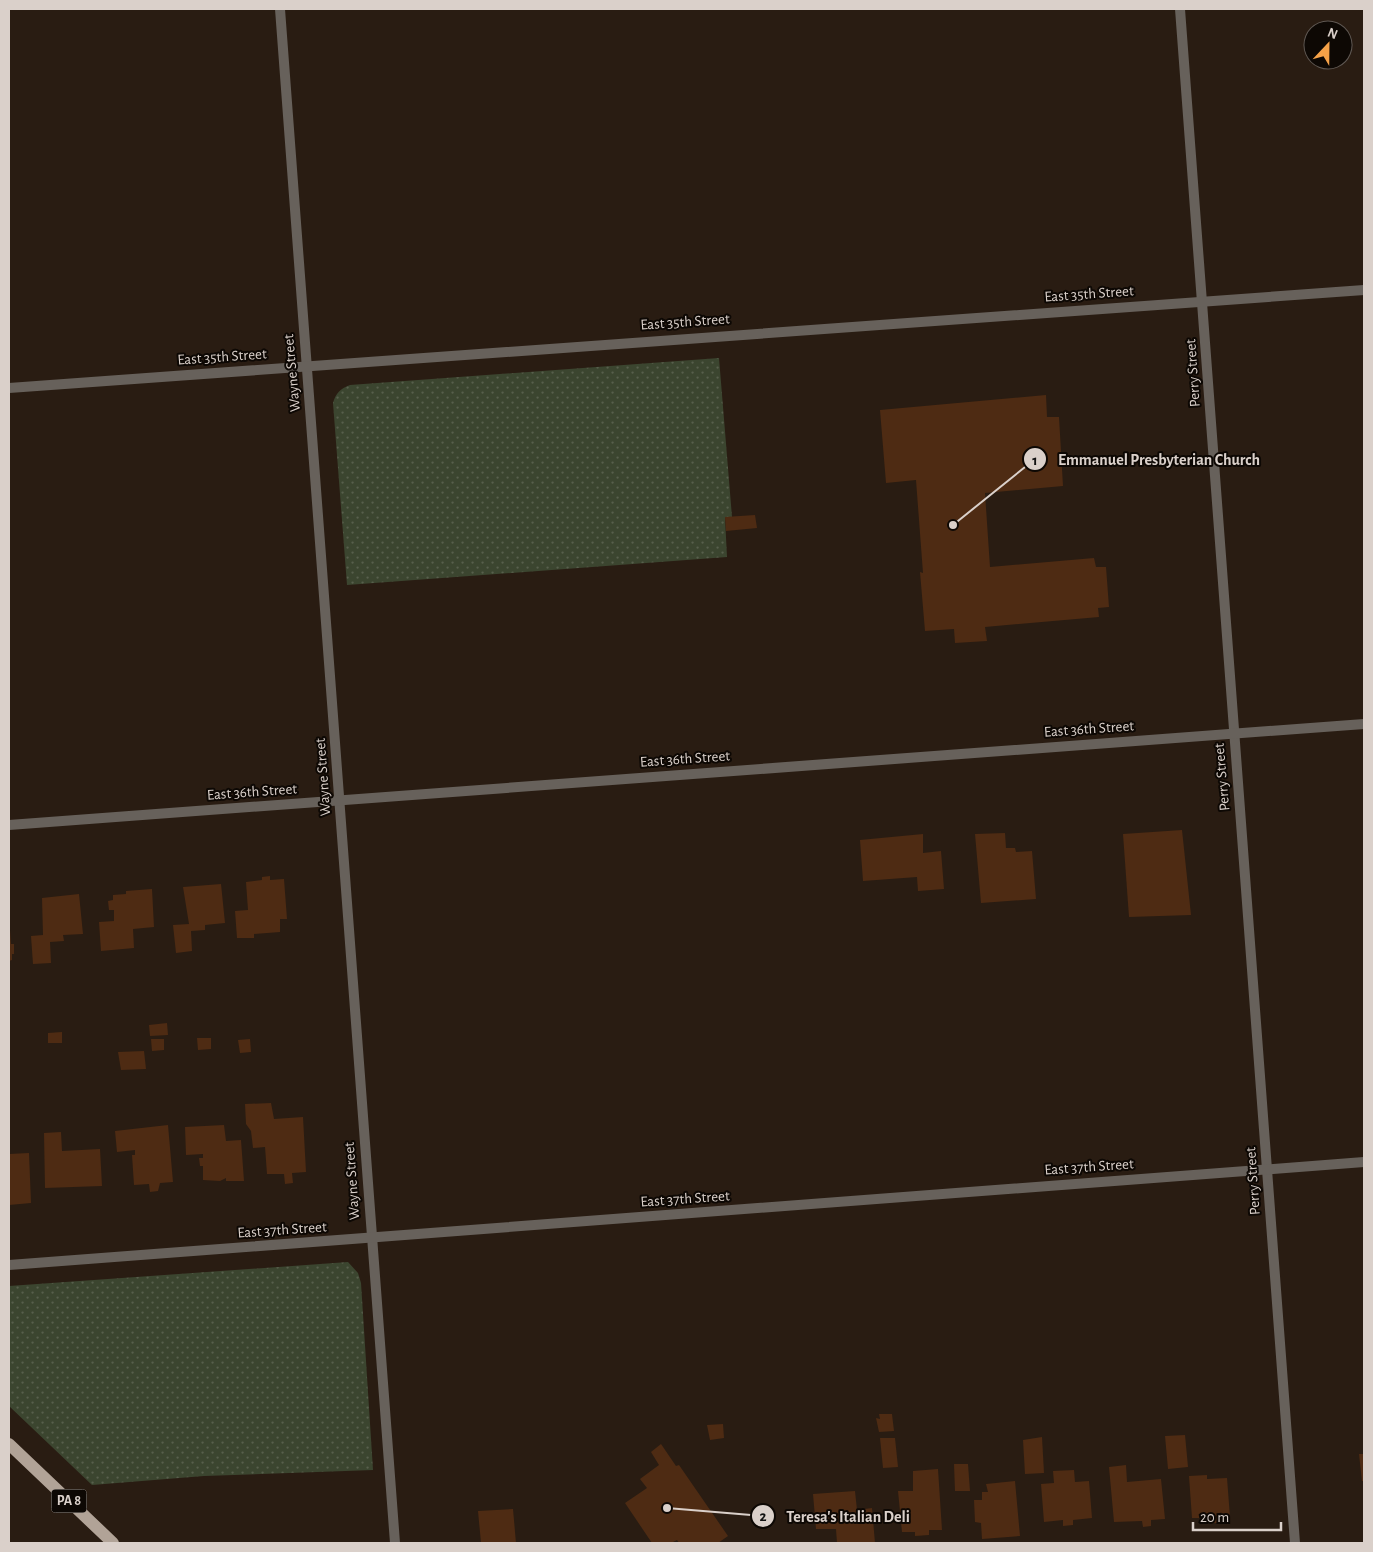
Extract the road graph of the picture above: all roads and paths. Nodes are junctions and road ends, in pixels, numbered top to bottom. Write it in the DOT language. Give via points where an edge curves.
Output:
graph roads {
  1 [pos="280,9"];
  2 [pos="1180,9"];
  3 [pos="1364,290"];
  4 [pos="1203,302"];
  5 [pos="307,366"];
  6 [pos="9,388"];
  7 [pos="1364,724"];
  8 [pos="1233,734"];
  9 [pos="340,800"];
  10 [pos="9,825"];
  11 [pos="1364,1162"];
  12 [pos="1268,1169"];
  13 [pos="371,1238"];
  14 [pos="9,1265"];
  15 [pos="9,1444"];
  16 [pos="113,1543"];
  17 [pos="395,1543"];
  18 [pos="1295,1543"];
  1 -- 5 [label="street, Wayne Street"];
  2 -- 4 [label="street, Perry Street"];
  3 -- 4 [label="street, East 35th Street"];
  4 -- 5 [label="street, East 35th Street"];
  4 -- 8 [label="street, Perry Street"];
  5 -- 6 [label="street, East 35th Street"];
  5 -- 9 [label="street, Wayne Street"];
  7 -- 8 [label="street, East 36th Street"];
  8 -- 9 [label="street, East 36th Street"];
  8 -- 12 [label="street, Perry Street"];
  9 -- 10 [label="street, East 36th Street"];
  9 -- 13 [label="street, Wayne Street"];
  11 -- 12 [label="street, East 37th Street"];
  12 -- 13 [label="street, East 37th Street"];
  12 -- 18 [label="street, Perry Street"];
  13 -- 14 [label="street, East 37th Street"];
  13 -- 17 [label="street, Wayne Street"];
  15 -- 16 [label="main road, PA 8"];
}
